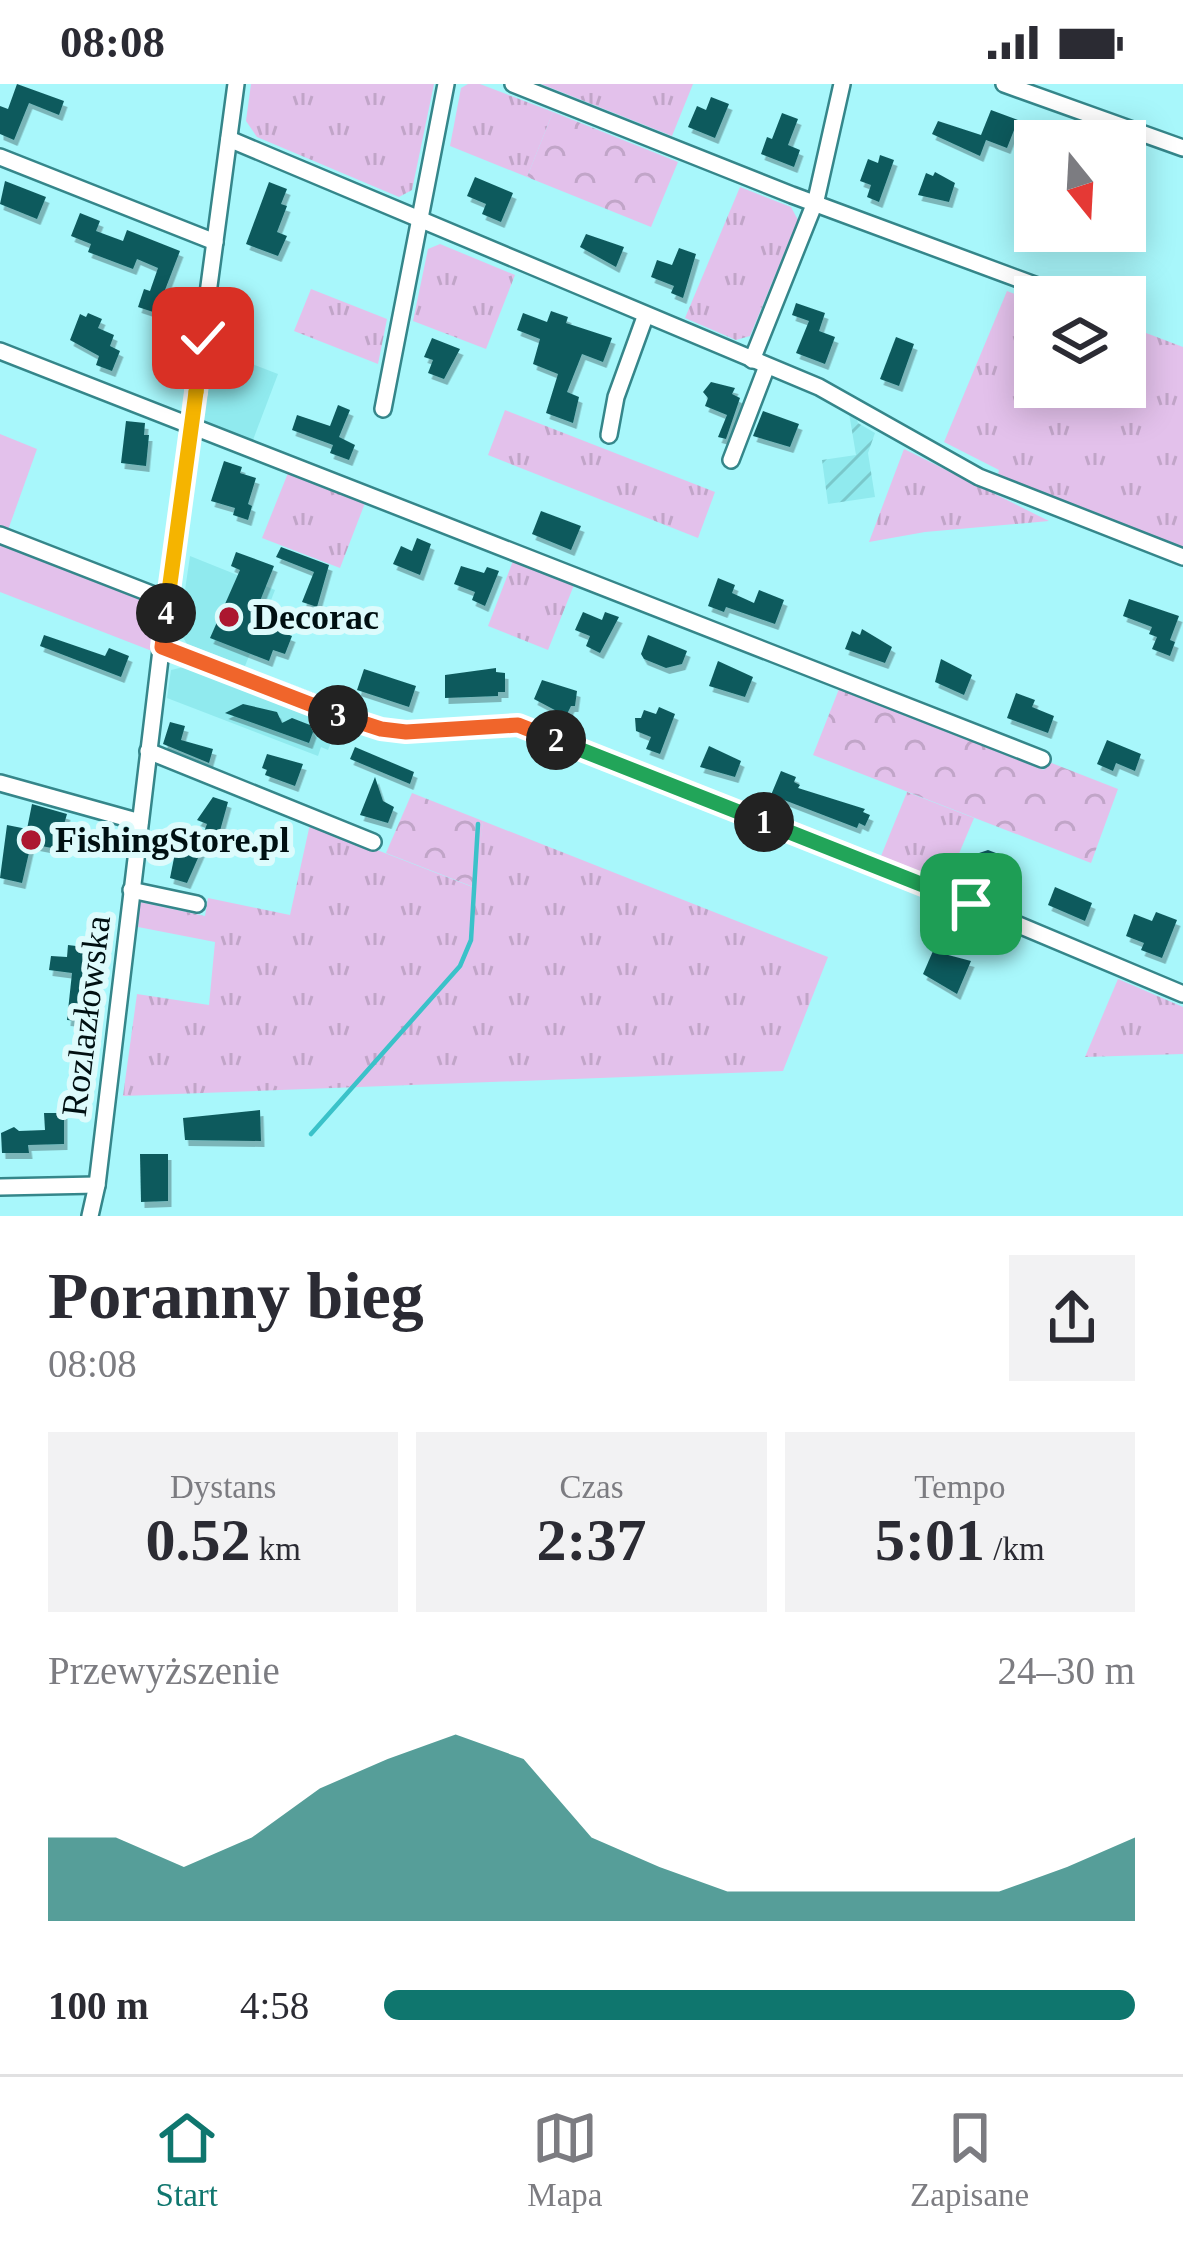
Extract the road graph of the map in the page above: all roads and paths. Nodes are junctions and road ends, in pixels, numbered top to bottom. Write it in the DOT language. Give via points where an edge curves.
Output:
graph roads {
  1 [pos="236,84"];
  2 [pos="446,84"];
  3 [pos="513,84"];
  4 [pos="842,84"];
  5 [pos="1004,84"];
  6 [pos="1031,89"];
  7 [pos="229,139"];
  8 [pos="1183,148"];
  9 [pos="0,157"];
  10 [pos="816,200"];
  11 [pos="421,221"];
  12 [pos="215,242"];
  13 [pos="1014,277"];
  14 [pos="645,317"];
  15 [pos="0,351"];
  16 [pos="760,363"];
  17 [pos="383,409"];
  18 [pos="191,427"];
  19 [pos="609,435"];
  20 [pos="730,460"];
  21 [pos="0,535"];
  22 [pos="1183,557"];
  23 [pos="167,600"];
  24 [pos="162,647"];
  25 [pos="148,752"];
  26 [pos="1042,759"];
  27 [pos="0,783"];
  28 [pos="140,822"];
  29 [pos="373,842"];
  30 [pos="131,890"];
  31 [pos="197,904"];
  32 [pos="1183,994"];
  33 [pos="97,1185"];
  34 [pos="0,1187"];
  35 [pos="89,1216"];
  1 -- 7 [label="street, Rozlazłowska"];
  2 -- 11 [label="street"];
  3 -- 10 [label="street"];
  4 -- 10 [label="street"];
  5 -- 6 [label="street"];
  6 -- 8 [label="street"];
  7 -- 11 [label="street"];
  7 -- 12 [label="street, Rozlazłowska"];
  9 -- 12 [label="street"];
  10 -- 13 [label="street"];
  10 -- 16 [label="street"];
  11 -- 14 [label="street"];
  11 -- 17 [label="street"];
  12 -- 18 [label="street, Rozlazłowska"];
  14 -- 16 [label="street"];
  14 -- 19 [label="street"];
  15 -- 18 [label="street"];
  16 -- 20 [label="street"];
  16 -- 22 [label="street" via="848,402 979,477"];
  18 -- 23 [label="street, Rozlazłowska"];
  18 -- 26 [label="street"];
  21 -- 23 [label="street"];
  23 -- 24 [label="street, Rozlazłowska"];
  24 -- 25 [label="street, Rozlazłowska"];
  24 -- 32 [label="street" via="381,729 518,725"];
  25 -- 28 [label="street, Rozlazłowska"];
  25 -- 29 [label="street"];
  27 -- 28 [label="street"];
  28 -- 30 [label="street, Rozlazłowska"];
  30 -- 31 [label="street"];
  30 -- 33 [label="street, Rozlazłowska"];
  33 -- 34 [label="street"];
  33 -- 35 [label="street, Rozlazłowska"];
}
